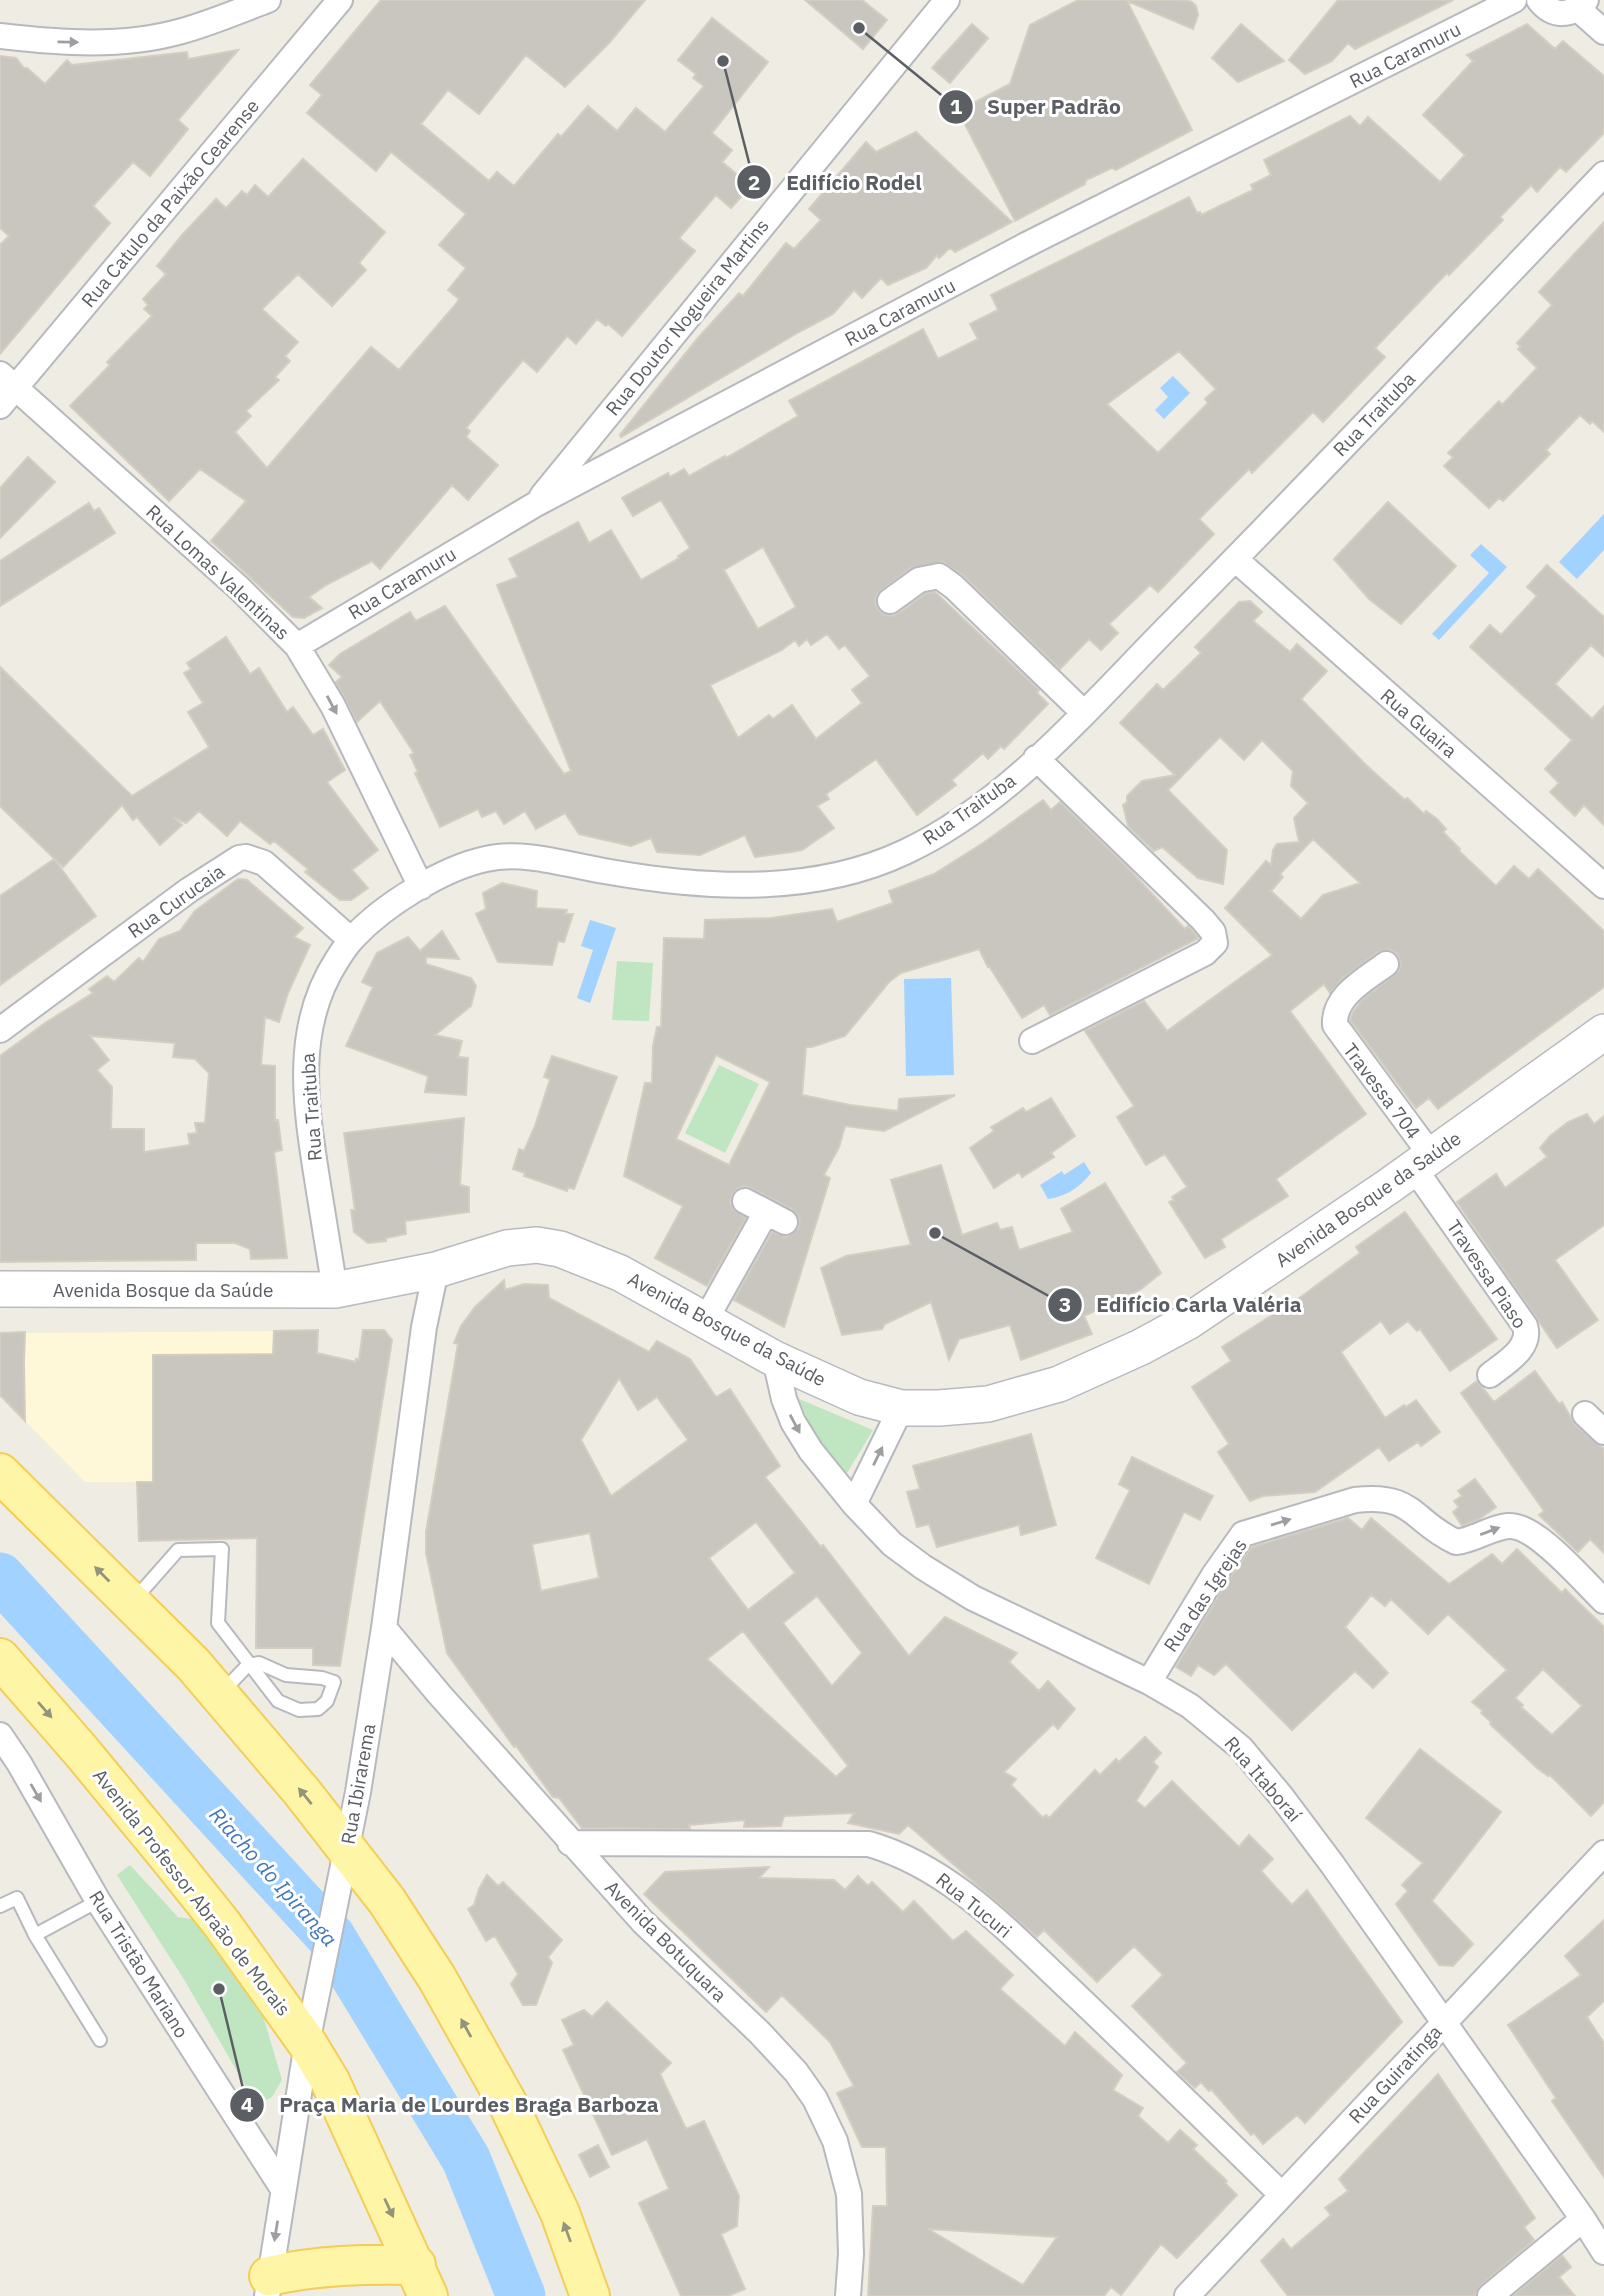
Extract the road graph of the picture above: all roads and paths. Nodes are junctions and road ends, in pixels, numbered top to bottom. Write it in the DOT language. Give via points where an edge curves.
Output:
graph roads {
  1 [pos="268,0"];
  2 [pos="340,0"];
  3 [pos="947,0"];
  4 [pos="1514,0"];
  5 [pos="1539,0"];
  6 [pos="1582,4"];
  7 [pos="1604,32"];
  8 [pos="0,36"];
  9 [pos="1604,174"];
  10 [pos="5,389"];
  11 [pos="536,504"];
  12 [pos="1235,559"];
  13 [pos="890,601"];
  14 [pos="297,646"];
  15 [pos="1083,712"];
  16 [pos="1036,758"];
  17 [pos="1604,886"];
  18 [pos="421,887"];
  19 [pos="350,939"];
  20 [pos="1386,964"];
  21 [pos="0,1030"];
  22 [pos="1604,1032"];
  23 [pos="1032,1041"];
  24 [pos="1423,1161"];
  25 [pos="765,1212"];
  26 [pos="436,1270"];
  27 [pos="0,1289"];
  28 [pos="335,1290"];
  29 [pos="705,1321"];
  30 [pos="775,1359"];
  31 [pos="1490,1375"];
  32 [pos="901,1408"];
  33 [pos="1586,1414"];
  34 [pos="1604,1432"];
  35 [pos="0,1473"];
  36 [pos="854,1504"];
  37 [pos="1604,1601"];
  38 [pos="131,1603"];
  39 [pos="384,1628"];
  40 [pos="0,1658"];
  41 [pos="248,1665"];
  42 [pos="1149,1682"];
  43 [pos="220,1695"];
  44 [pos="0,1735"];
  45 [pos="570,1843"];
  46 [pos="1604,1853"];
  47 [pos="345,1864"];
  48 [pos="98,1901"];
  49 [pos="0,1906"];
  50 [pos="35,1934"];
  51 [pos="1444,2022"];
  52 [pos="100,2040"];
  53 [pos="307,2043"];
  54 [pos="283,2189"];
  55 [pos="1281,2194"];
  56 [pos="1583,2219"];
  57 [pos="1604,2252"];
  58 [pos="422,2280"];
  59 [pos="268,2286"];
  60 [pos="590,2296"];
  61 [pos="848,2296"];
  62 [pos="1187,2296"];
  63 [pos="1490,2296"];
  8 -- 1 [label="street, one-way" via="111,43 180,32"];
  2 -- 10 [label="street, Rua Catulo da Paixão Cearense"];
  3 -- 11 [label="street, Rua Doutor Nogueira Martins"];
  4 -- 11 [label="street, Rua Caramuru" via="1026,245"];
  5 -- 6 [label="street" via="1556,13 1567,13"];
  6 -- 7 [label="street"];
  9 -- 12 [label="street, Rua Traituba"];
  10 -- 14 [label="street, Rua Lomas Valentinas" via="239,588"];
  11 -- 14 [label="street, Rua Caramuru"];
  12 -- 15 [label="street, Rua Traituba"];
  12 -- 17 [label="street, Rua Guaira"];
  13 -- 15 [label="street" via="919,580 939,576"];
  14 -- 18 [label="street, Rua Lomas Valentinas, one-way" via="333,706"];
  15 -- 16 [label="street, Rua Traituba"];
  16 -- 18 [label="street, Rua Traituba" via="1008,785 938,835 879,863 836,875 776,884 721,885 508,856 484,859"];
  16 -- 23 [label="street" via="1216,937 1206,953"];
  18 -- 19 [label="street, Rua Traituba"];
  19 -- 21 [label="street, Rua Curucaia" via="264,863 239,858"];
  19 -- 28 [label="street, Rua Traituba" via="313,1010 305,1068 309,1126"];
  20 -- 24 [label="street, Travessa 704" via="1345,996 1335,1011 1335,1025"];
  22 -- 24 [label="street, Avenida Bosque da Saúde"];
  24 -- 31 [label="street, Travessa Piaso" via="1527,1331 1525,1343"];
  24 -- 32 [label="street, Avenida Bosque da Saúde" via="1227,1297 1141,1347 1059,1384 988,1404"];
  25 -- 29 [label="street"];
  26 -- 28 [label="street, Avenida Bosque da Saúde"];
  26 -- 29 [label="street, Avenida Bosque da Saúde" via="507,1248 537,1245 560,1249 620,1273"];
  26 -- 39 [label="street, Rua Ibirarema" via="424,1327"];
  27 -- 28 [label="street, Avenida Bosque da Saúde"];
  29 -- 30 [label="street, Avenida Bosque da Saúde"];
  30 -- 32 [label="street, Avenida Bosque da Saúde" via="859,1397"];
  30 -- 36 [label="street, Rua Itaboraí, one-way" via="793,1422"];
  36 -- 32 [label="street, one-way"];
  33 -- 34 [label="street"];
  38 -- 35 [label="main road, one-way"];
  36 -- 42 [label="street, Rua Itaboraí" via="892,1544 973,1598"];
  42 -- 37 [label="street, Rua das Igrejas, one-way" via="1243,1534 1355,1500 1396,1501 1456,1542 1496,1528 1520,1527 1548,1547"];
  38 -- 41 [label="lane" via="178,1550 222,1549 218,1623"];
  38 -- 43 [label="main road"];
  39 -- 45 [label="street, Avenida Botuquara"];
  39 -- 47 [label="street, Rua Ibirarema"];
  40 -- 53 [label="main road, Avenida Professor Abraão de Morais, one-way" via="174,1864"];
  41 -- 41 [label="lane" via="259,1663 286,1675 334,1682 327,1701 318,1709 299,1710 278,1701"];
  41 -- 43 [label="lane"];
  42 -- 51 [label="street, Rua Itaboraí" via="1190,1706 1241,1748 1332,1864"];
  47 -- 43 [label="main road, one-way"];
  44 -- 48 [label="street, Rua Tristão Mariano, one-way"];
  45 -- 55 [label="street, Rua Tucuri" via="869,1844 898,1852 959,1889 992,1917"];
  45 -- 61 [label="street, Avenida Botuquara" via="643,1922 760,2033 815,2099 835,2141 849,2194"];
  46 -- 51 [label="street, Rua Guiratinga"];
  47 -- 53 [label="street, Rua Ibirarema"];
  60 -- 47 [label="main road, one-way" via="560,2213 509,2106 437,1978 387,1902"];
  48 -- 50 [label="lane"];
  48 -- 54 [label="street, Rua Tristão Mariano"];
  49 -- 50 [label="lane" via="17,1898"];
  50 -- 52 [label="lane"];
  51 -- 55 [label="street, Rua Guiratinga"];
  51 -- 56 [label="street, Rua Itaboraí"];
  53 -- 54 [label="street, Rua Ibirarema"];
  53 -- 58 [label="main road, Avenida Professor Abraão de Morais, one-way" via="330,2081"];
  54 -- 59 [label="street, Rua Ibirarema, one-way"];
  55 -- 62 [label="street, Rua Guiratinga"];
  56 -- 57 [label="street, Rua Itaboraí"];
  56 -- 63 [label="street"];
  58 -- 59 [label="main road" via="323,2266"];
}
